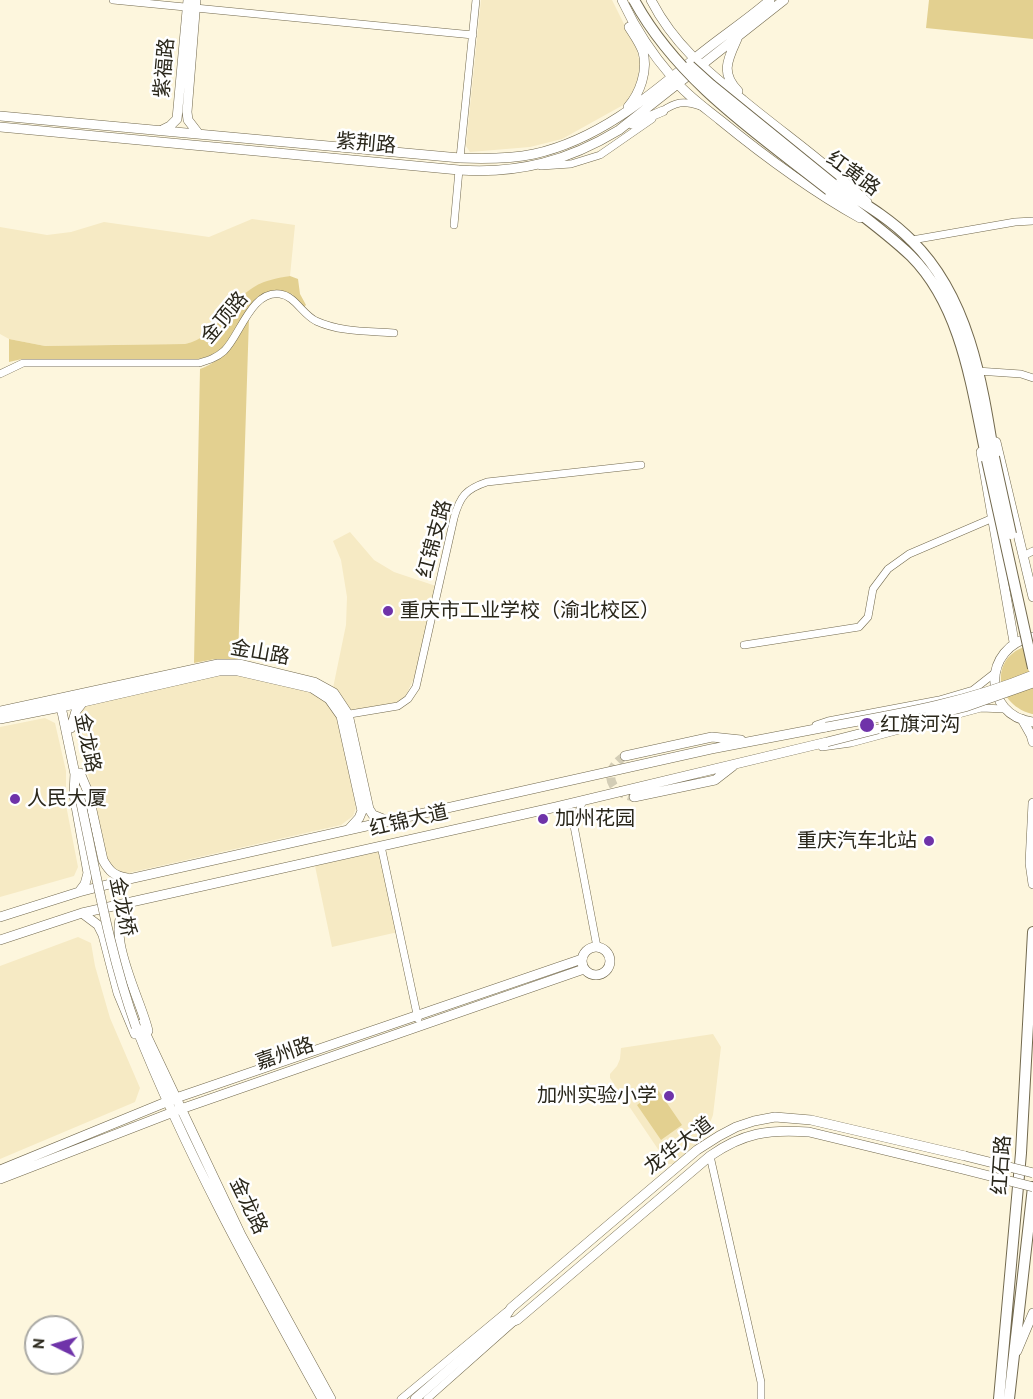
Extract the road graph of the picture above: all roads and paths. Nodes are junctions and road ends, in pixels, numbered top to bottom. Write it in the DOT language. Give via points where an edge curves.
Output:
graph roads {
  1 [pos="113,0"];
  2 [pos="476,0"];
  3 [pos="617,0"];
  4 [pos="622,0"];
  5 [pos="634,0"];
  6 [pos="643,0"];
  7 [pos="651,0"];
  8 [pos="770,0"];
  9 [pos="784,0"];
  10 [pos="192,4"];
  11 [pos="473,35"];
  12 [pos="738,37"];
  13 [pos="697,63"];
  14 [pos="675,82"];
  15 [pos="708,110"];
  16 [pos="663,111"];
  17 [pos="0,116"];
  18 [pos="617,126"];
  19 [pos="0,127"];
  20 [pos="777,128"];
  21 [pos="161,130"];
  22 [pos="198,133"];
  23 [pos="460,158"];
  24 [pos="536,166"];
  25 [pos="459,170"];
  26 [pos="831,187"];
  27 [pos="881,216"];
  28 [pos="1033,221"];
  29 [pos="454,225"];
  30 [pos="878,229"];
  31 [pos="912,240"];
  32 [pos="394,333"];
  33 [pos="977,371"];
  34 [pos="0,374"];
  35 [pos="1033,378"];
  36 [pos="982,413"];
  37 [pos="991,458"];
  38 [pos="641,465"];
  39 [pos="993,518"];
  40 [pos="1033,550"];
  41 [pos="1023,556"];
  42 [pos="1029,579"];
  43 [pos="1033,590"];
  44 [pos="1033,597"];
  45 [pos="1033,637"];
  46 [pos="1014,642"];
  47 [pos="744,645"];
  48 [pos="1033,668"];
  49 [pos="996,672"];
  50 [pos="1033,675"];
  51 [pos="1033,683"];
  52 [pos="84,702"];
  53 [pos="63,703"];
  54 [pos="1005,709"];
  55 [pos="0,711"];
  56 [pos="345,715"];
  57 [pos="0,719"];
  58 [pos="1022,719"];
  59 [pos="1033,722"];
  60 [pos="71,728"];
  61 [pos="789,735"];
  62 [pos="752,741"];
  63 [pos="1033,742"];
  64 [pos="781,754"];
  65 [pos="625,756"];
  66 [pos="734,764"];
  67 [pos="78,773"];
  68 [pos="82,793"];
  69 [pos="634,797"];
  70 [pos="583,800"];
  71 [pos="1033,803"];
  72 [pos="556,807"];
  73 [pos="365,810"];
  74 [pos="388,821"];
  75 [pos="574,826"];
  76 [pos="347,830"];
  77 [pos="381,846"];
  78 [pos="129,879"];
  79 [pos="1033,884"];
  80 [pos="79,892"];
  81 [pos="135,901"];
  82 [pos="82,913"];
  83 [pos="0,917"];
  84 [pos="1033,932"];
  85 [pos="0,940"];
  86 [pos="597,947"];
  87 [pos="582,959"];
  88 [pos="584,969"];
  89 [pos="417,1015"];
  90 [pos="138,1025"];
  91 [pos="420,1026"];
  92 [pos="148,1049"];
  93 [pos="172,1100"];
  94 [pos="202,1101"];
  95 [pos="177,1110"];
  96 [pos="190,1129"];
  97 [pos="710,1156"];
  98 [pos="0,1170"];
  99 [pos="1033,1173"];
  100 [pos="0,1179"];
  101 [pos="1033,1187"];
  102 [pos="511,1308"];
  103 [pos="1033,1313"];
  104 [pos="517,1320"];
  105 [pos="499,1326"];
  106 [pos="1014,1359"];
  107 [pos="322,1399"];
  108 [pos="331,1399"];
  109 [pos="401,1399"];
  110 [pos="415,1399"];
  111 [pos="427,1399"];
  112 [pos="761,1399"];
  113 [pos="999,1399"];
  114 [pos="1009,1399"];
  1 -- 10 [label="street"];
  2 -- 11 [label="street"];
  3 -- 18 [label="main road" via="640,46 644,67 637,94"];
  4 -- 14 [label="main road" via="632,21"];
  5 -- 26 [label="highway, 红黄路, bridge" via="659,39 706,91"];
  6 -- 26 [label="highway, 红黄路, bridge" via="684,60"];
  7 -- 13 [label="main road"];
  8 -- 13 [label="main road"];
  9 -- 12 [label="main road"];
  10 -- 11 [label="street"];
  10 -- 21 [label="main road, 紫福路" via="177,119"];
  10 -- 22 [label="main road, 紫福路" via="187,112"];
  11 -- 23 [label="street"];
  12 -- 13 [label="main road"];
  12 -- 20 [label="main road" via="728,62 728,79"];
  13 -- 14 [label="main road, 紫荆路"];
  13 -- 20 [label="main road"];
  14 -- 15 [label="main road"];
  14 -- 18 [label="main road, 紫荆路"];
  15 -- 16 [label="street" via="686,101"];
  15 -- 30 [label="main road" via="800,180"];
  16 -- 18 [label="main road"];
  16 -- 24 [label="street" via="600,155 571,164"];
  17 -- 21 [label="main road, 紫荆路"];
  18 -- 23 [label="main road, 紫荆路" via="533,154"];
  18 -- 24 [label="main road, 紫荆路" via="597,143"];
  19 -- 25 [label="main road, 紫荆路"];
  20 -- 27 [label="main road" via="842,177"];
  21 -- 22 [label="main road, 紫荆路"];
  22 -- 23 [label="main road, 紫荆路"];
  24 -- 25 [label="main road, 紫荆路" via="487,172"];
  25 -- 29 [label="street"];
  26 -- 27 [label="highway, 红黄路"];
  26 -- 30 [label="highway, 红黄路"];
  27 -- 31 [label="highway, 红黄路"];
  28 -- 31 [label="street"];
  30 -- 36 [label="highway, 红黄路" via="911,257 933,283 959,341"];
  31 -- 33 [label="highway, 红黄路" via="944,280 956,304"];
  32 -- 34 [label="street, 金顶路" via="335,327 316,320 293,299 279,294 266,296 255,304 225,350 213,359 199,363 23,363"];
  33 -- 35 [label="street"];
  33 -- 36 [label="highway, 红黄路"];
  36 -- 37 [label="highway"];
  36 -- 39 [label="main road" via="982,462"];
  36 -- 41 [label="main road" via="1000,457"];
  37 -- 45 [label="highway, bridge"];
  37 -- 48 [label="highway, bridge"];
  38 -- 56 [label="street, 红锦支路" via="471,487 459,501 454,518 416,687 398,706"];
  39 -- 46 [label="main road"];
  39 -- 47 [label="street" via="909,554 888,569 873,589 868,617 859,627"];
  40 -- 41 [label="street"];
  41 -- 42 [label="main road"];
  42 -- 43 [label="main road"];
  42 -- 44 [label="main road"];
  45 -- 46 [label="main road"];
  46 -- 49 [label="main road" via="1004,652"];
  49 -- 54 [label="main road" via="994,682"];
  49 -- 61 [label="street" via="973,690 828,721"];
  50 -- 61 [label="main road, 红锦大道, bridge" via="934,708"];
  51 -- 64 [label="main road, 红锦大道, bridge" via="965,707"];
  52 -- 53 [label="main road, 金山路"];
  52 -- 56 [label="main road, 金山路" via="219,671 238,671 312,688"];
  52 -- 60 [label="main road" via="76,711"];
  53 -- 55 [label="main road, 金山路"];
  53 -- 56 [label="main road, 金山路" via="218,664 240,664 314,682 334,693"];
  53 -- 57 [label="main road, 金山路"];
  53 -- 60 [label="main road, 金龙路"];
  53 -- 67 [label="main road, 金龙路"];
  54 -- 58 [label="main road"];
  54 -- 64 [label="street" via="981,708 851,742"];
  56 -- 73 [label="main road, 金山路"];
  58 -- 59 [label="main road"];
  58 -- 63 [label="main road"];
  60 -- 67 [label="main road, 金龙路"];
  61 -- 62 [label="main road, 红锦大道"];
  62 -- 65 [label="main road" via="712,738"];
  62 -- 74 [label="main road, 红锦大道"];
  64 -- 66 [label="main road, 红锦大道"];
  66 -- 69 [label="main road" via="715,780"];
  66 -- 70 [label="main road, 红锦大道"];
  67 -- 68 [label="main road, 金龙路"];
  67 -- 78 [label="main road" via="88,792 103,860 116,876"];
  67 -- 80 [label="main road" via="74,795 88,863 85,884"];
  68 -- 90 [label="main road, 金龙桥, bridge" via="122,990"];
  70 -- 72 [label="main road, 红锦大道"];
  70 -- 75 [label="street"];
  71 -- 79 [label="main road"];
  72 -- 75 [label="street"];
  72 -- 77 [label="main road, 红锦大道"];
  73 -- 74 [label="main road"];
  73 -- 76 [label="main road"];
  74 -- 76 [label="main road, 红锦大道"];
  75 -- 86 [label="street"];
  76 -- 78 [label="main road, 红锦大道"];
  77 -- 81 [label="main road, 红锦大道"];
  77 -- 89 [label="street"];
  78 -- 80 [label="main road, 红锦大道"];
  80 -- 83 [label="main road, 红锦大道"];
  81 -- 82 [label="main road, 红锦大道"];
  81 -- 92 [label="main road" via="123,909 118,932 146,1022"];
  82 -- 85 [label="main road, 红锦大道"];
  82 -- 92 [label="main road" via="98,925 103,935 118,993 132,1028"];
  84 -- 113 [label="highway, 红石路" via="1019,1185"];
  86 -- 87 [label="main road" via="588,949"];
  86 -- 88 [label="main road" via="608,955 607,968 596,975"];
  87 -- 88 [label="main road"];
  87 -- 89 [label="main road, 嘉州路"];
  88 -- 91 [label="main road, 嘉州路"];
  89 -- 91 [label="street"];
  89 -- 93 [label="main road, 嘉州路"];
  90 -- 92 [label="main road, 金龙路"];
  91 -- 94 [label="main road, 嘉州路"];
  92 -- 93 [label="main road, 金龙路"];
  93 -- 95 [label="main road, 金龙路"];
  93 -- 98 [label="main road, 嘉州路"];
  94 -- 95 [label="main road, 嘉州路"];
  94 -- 96 [label="main road" via="191,1112"];
  95 -- 96 [label="main road, 金龙路"];
  95 -- 100 [label="main road, 嘉州路"];
  95 -- 107 [label="main road, 金龙路" via="233,1237"];
  96 -- 108 [label="main road, 金龙路" via="241,1235"];
  97 -- 101 [label="main road, 龙华大道, bridge" via="744,1137 784,1130 829,1136"];
  97 -- 104 [label="main road, 龙华大道"];
  97 -- 112 [label="street" via="761,1382"];
  99 -- 102 [label="main road, 龙华大道, bridge" via="811,1120 775,1117 745,1124 697,1150"];
  101 -- 106 [label="highway, 红石路"];
  102 -- 105 [label="main road, 龙华大道"];
  102 -- 109 [label="street"];
  103 -- 106 [label="main road, 红石路"];
  104 -- 105 [label="main road, 龙华大道"];
  104 -- 111 [label="street"];
  105 -- 110 [label="main road, 龙华大道"];
  106 -- 114 [label="highway, 红石路"];
}
